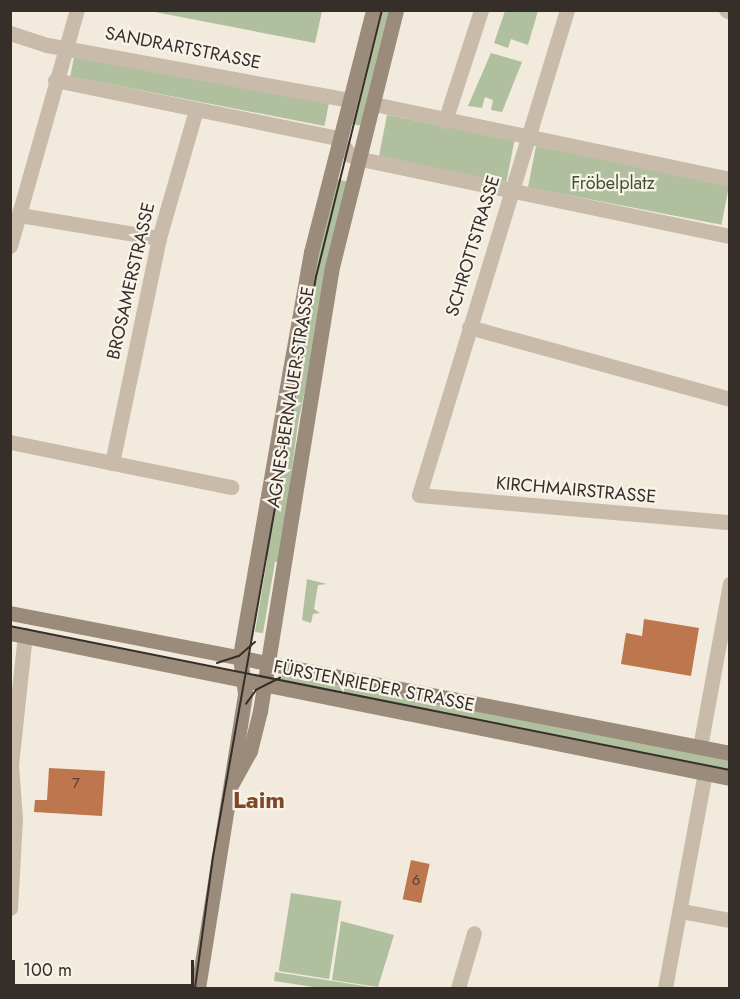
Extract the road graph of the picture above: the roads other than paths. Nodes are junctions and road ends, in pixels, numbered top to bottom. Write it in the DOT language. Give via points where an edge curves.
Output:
graph roads {
  1 [pos="77,10"];
  2 [pos="373,10"];
  3 [pos="396,10"];
  4 [pos="481,10"];
  5 [pos="567,10"];
  6 [pos="10,33"];
  7 [pos="66,47"];
  8 [pos="55,80"];
  9 [pos="349,100"];
  10 [pos="374,104"];
  11 [pos="196,110"];
  12 [pos="445,121"];
  13 [pos="338,138"];
  14 [pos="527,138"];
  15 [pos="361,159"];
  16 [pos="729,179"];
  17 [pos="510,191"];
  18 [pos="20,214"];
  19 [pos="729,236"];
  20 [pos="159,238"];
  21 [pos="10,246"];
  22 [pos="469,327"];
  23 [pos="729,399"];
  24 [pos="10,442"];
  25 [pos="112,463"];
  26 [pos="231,487"];
  27 [pos="419,495"];
  28 [pos="729,522"];
  29 [pos="729,584"];
  30 [pos="10,613"];
  31 [pos="18,634"];
  32 [pos="240,656"];
  33 [pos="269,662"];
  34 [pos="244,679"];
  35 [pos="265,684"];
  36 [pos="702,740"];
  37 [pos="729,753"];
  38 [pos="11,765"];
  39 [pos="705,773"];
  40 [pos="729,778"];
  41 [pos="229,788"];
  42 [pos="11,887"];
  43 [pos="10,908"];
  44 [pos="681,911"];
  45 [pos="729,920"];
  46 [pos="474,933"];
  47 [pos="198,988"];
  48 [pos="458,988"];
  49 [pos="665,988"];
  1 -- 7 [label="street"];
  2 -- 9 [label="main road, AGNES-BERNAUER-STRASSE"];
  3 -- 10 [label="main road, AGNES-BERNAUER-STRASSE"];
  4 -- 12 [label="street"];
  5 -- 14 [label="street, SCHROTTSTRASSE"];
  6 -- 7 [label="street, SANDRARTSTRASSE"];
  7 -- 8 [label="street"];
  7 -- 9 [label="street, SANDRARTSTRASSE"];
  8 -- 11 [label="street"];
  8 -- 18 [label="street"];
  9 -- 13 [label="main road, AGNES-BERNAUER-STRASSE"];
  10 -- 12 [label="street"];
  10 -- 15 [label="main road, AGNES-BERNAUER-STRASSE"];
  11 -- 13 [label="street"];
  11 -- 20 [label="street, BROSAMERSTRASSE"];
  12 -- 14 [label="street"];
  13 -- 15 [label="street" via="350,155"];
  13 -- 32 [label="main road, AGNES-BERNAUER-STRASSE" via="311,252"];
  14 -- 16 [label="street"];
  14 -- 17 [label="street, SCHROTTSTRASSE"];
  15 -- 17 [label="street"];
  15 -- 33 [label="main road, AGNES-BERNAUER-STRASSE" via="330,281"];
  17 -- 19 [label="street"];
  17 -- 22 [label="street, SCHROTTSTRASSE"];
  18 -- 20 [label="street"];
  18 -- 21 [label="street"];
  20 -- 25 [label="street, BROSAMERSTRASSE"];
  22 -- 23 [label="street"];
  22 -- 27 [label="street, SCHROTTSTRASSE"];
  24 -- 25 [label="street"];
  25 -- 26 [label="street"];
  27 -- 28 [label="street, KIRCHMAIRSTRASSE"];
  29 -- 36 [label="street"];
  30 -- 32 [label="main road, FÜRSTENRIEDER STRASSE"];
  31 -- 34 [label="main road, FÜRSTENRIEDER STRASSE"];
  31 -- 38 [label="street"];
  32 -- 33 [label="main road, FÜRSTENRIEDER STRASSE"];
  32 -- 34 [label="main road, AGNES-BERNAUER-STRASSE"];
  33 -- 35 [label="main road, AGNES-BERNAUER-STRASSE"];
  33 -- 36 [label="main road, FÜRSTENRIEDER STRASSE"];
  34 -- 35 [label="main road, FÜRSTENRIEDER STRASSE"];
  34 -- 41 [label="main road, AGNES-BERNAUER-STRASSE"];
  35 -- 39 [label="main road, FÜRSTENRIEDER STRASSE"];
  35 -- 41 [label="main road, AGNES-BERNAUER-STRASSE" via="250,751"];
  36 -- 37 [label="main road, FÜRSTENRIEDER STRASSE"];
  38 -- 42 [label="street" via="15,819"];
  39 -- 40 [label="main road, FÜRSTENRIEDER STRASSE"];
  39 -- 44 [label="street"];
  41 -- 47 [label="main road, AGNES-BERNAUER-STRASSE"];
  42 -- 43 [label="street"];
  44 -- 45 [label="street"];
  44 -- 49 [label="street"];
  46 -- 48 [label="street"];
}
